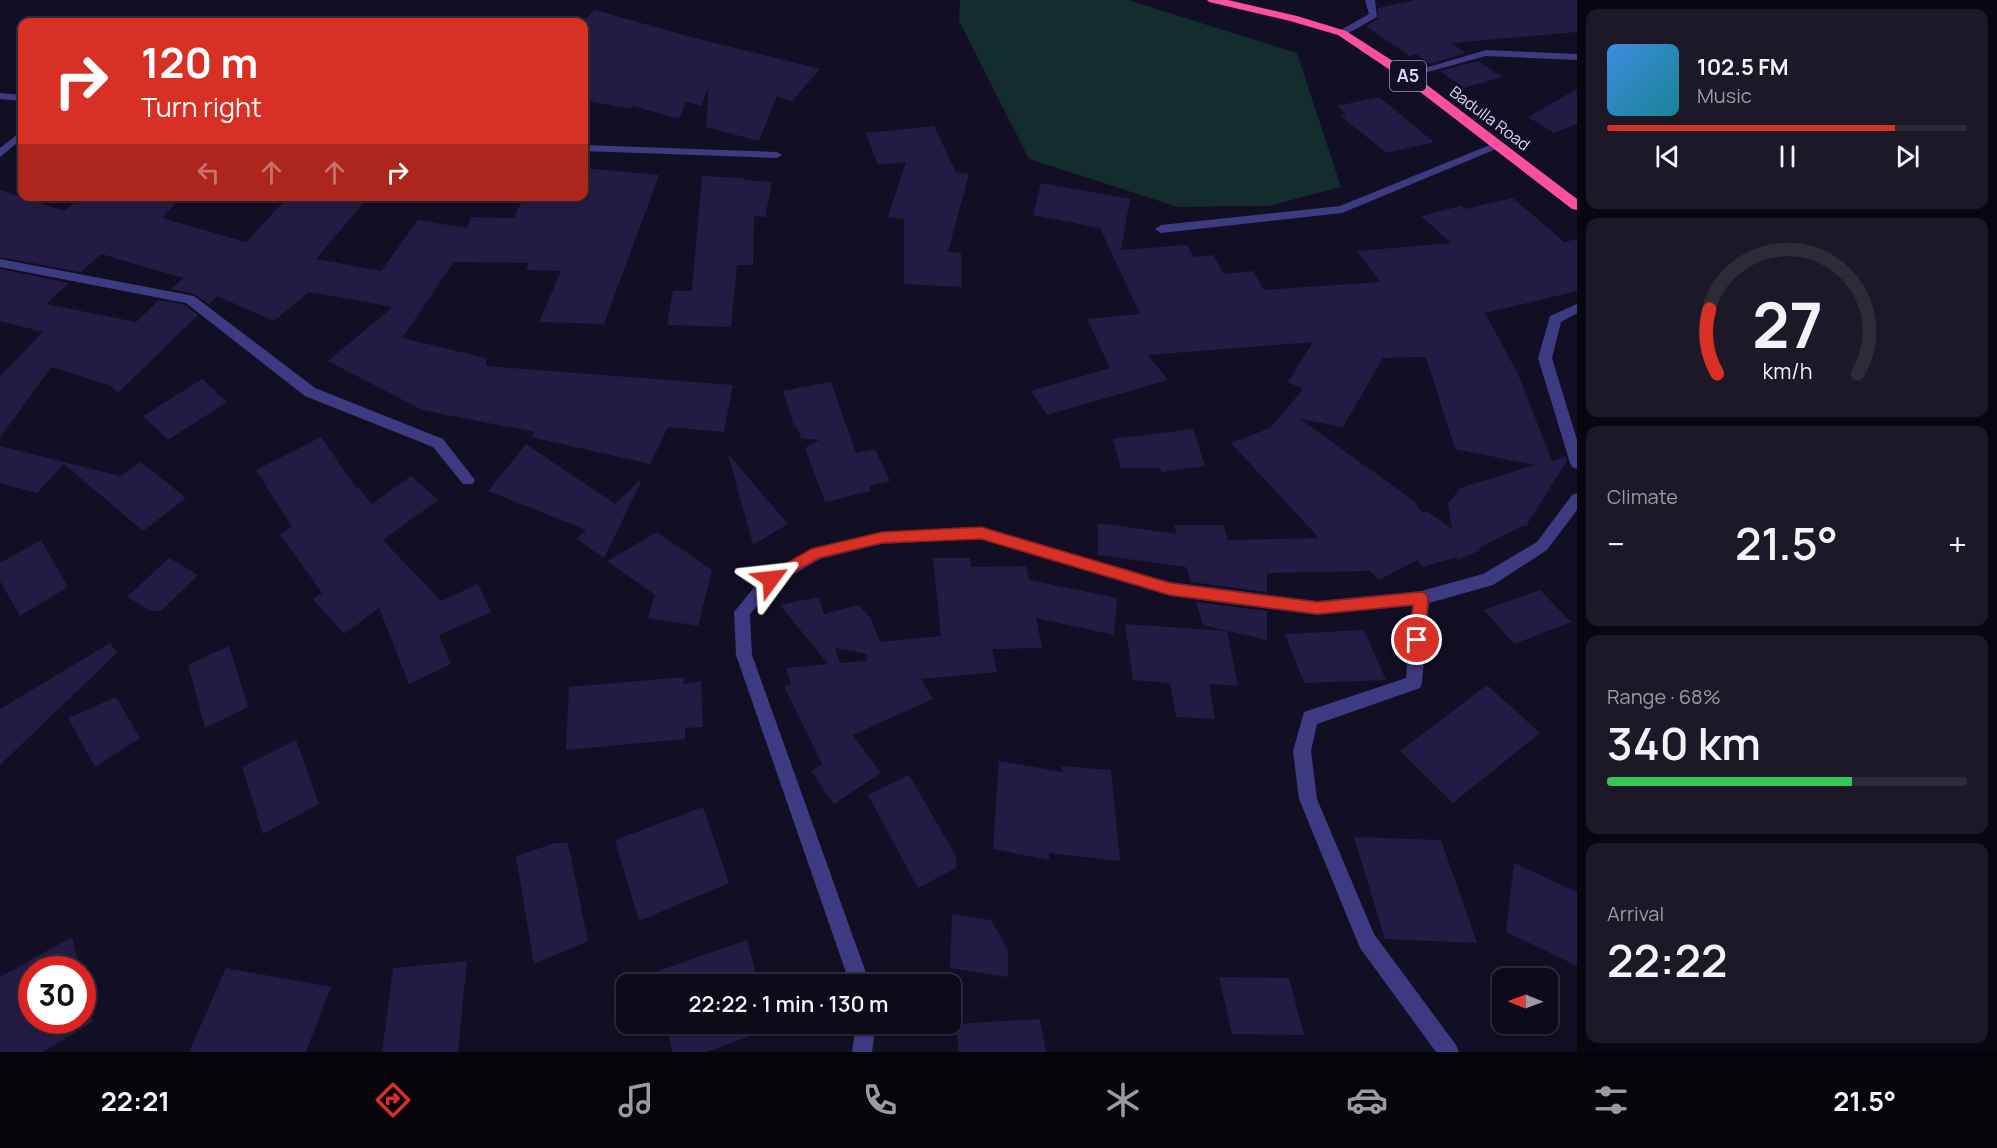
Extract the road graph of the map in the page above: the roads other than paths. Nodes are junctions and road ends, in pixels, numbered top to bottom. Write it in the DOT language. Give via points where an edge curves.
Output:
graph roads {
  1 [pos="1213,0"];
  2 [pos="1370,0"];
  3 [pos="1342,33"];
  4 [pos="1577,57"];
  5 [pos="1406,75"];
  6 [pos="0,96"];
  7 [pos="18,98"];
  8 [pos="18,138"];
  9 [pos="1497,145"];
  10 [pos="588,148"];
  11 [pos="0,154"];
  12 [pos="777,155"];
  13 [pos="1577,206"];
  14 [pos="1161,229"];
  15 [pos="0,263"];
  16 [pos="1577,308"];
  17 [pos="1577,463"];
  18 [pos="468,480"];
  19 [pos="1577,499"];
  20 [pos="1421,598"];
  21 [pos="856,974"];
  22 [pos="864,1034"];
  23 [pos="862,1052"];
  24 [pos="1449,1052"];
  1 -- 3 [label="highway, Badulla Road / A5"];
  2 -- 3 [label="street" via="1374,15"];
  3 -- 5 [label="highway, Badulla Road / A5"];
  4 -- 5 [label="street" via="1486,53"];
  5 -- 9 [label="highway, Badulla Road / A5"];
  6 -- 7 [label="street"];
  8 -- 11 [label="street"];
  9 -- 13 [label="highway, Badulla Road / A5"];
  9 -- 14 [label="street" via="1342,209"];
  10 -- 12 [label="street"];
  15 -- 18 [label="street" via="190,299 310,392 438,443"];
  16 -- 17 [label="street" via="1555,319 1545,358"];
  19 -- 20 [label="street" via="1542,546 1487,580"];
  20 -- 21 [label="street" via="1317,608 1170,589 981,533 882,538 816,553 771,579 742,612 744,655"];
  20 -- 24 [label="street" via="1414,683 1310,718 1302,751 1308,799 1367,941"];
  22 -- 23 [label="street"];
}
